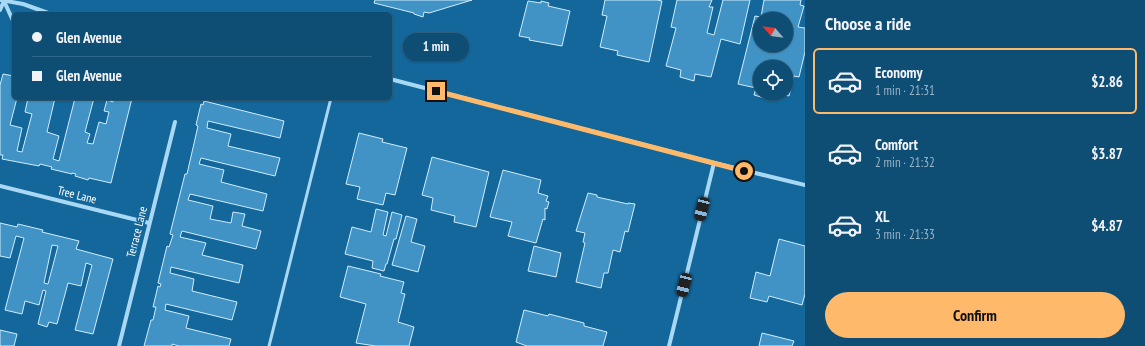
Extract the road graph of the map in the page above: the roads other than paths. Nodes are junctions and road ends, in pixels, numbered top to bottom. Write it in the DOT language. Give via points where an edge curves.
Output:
graph roads {
  1 [pos="4,0"];
  2 [pos="0,10"];
  3 [pos="45,12"];
  4 [pos="12,18"];
  5 [pos="392,80"];
  6 [pos="330,100"];
  7 [pos="175,122"];
  8 [pos="714,163"];
  9 [pos="805,185"];
  10 [pos="0,186"];
  11 [pos="149,224"];
  12 [pos="119,346"];
  13 [pos="269,346"];
  14 [pos="668,346"];
  1 -- 2 [label="street"];
  1 -- 3 [label="street"];
  1 -- 4 [label="street"];
  5 -- 8 [label="street"];
  6 -- 13 [label="lane"];
  7 -- 11 [label="street, Terrace Lane"];
  8 -- 9 [label="street"];
  8 -- 14 [label="street"];
  10 -- 11 [label="street, Tree Lane"];
  11 -- 12 [label="street, Terrace Lane"];
}
